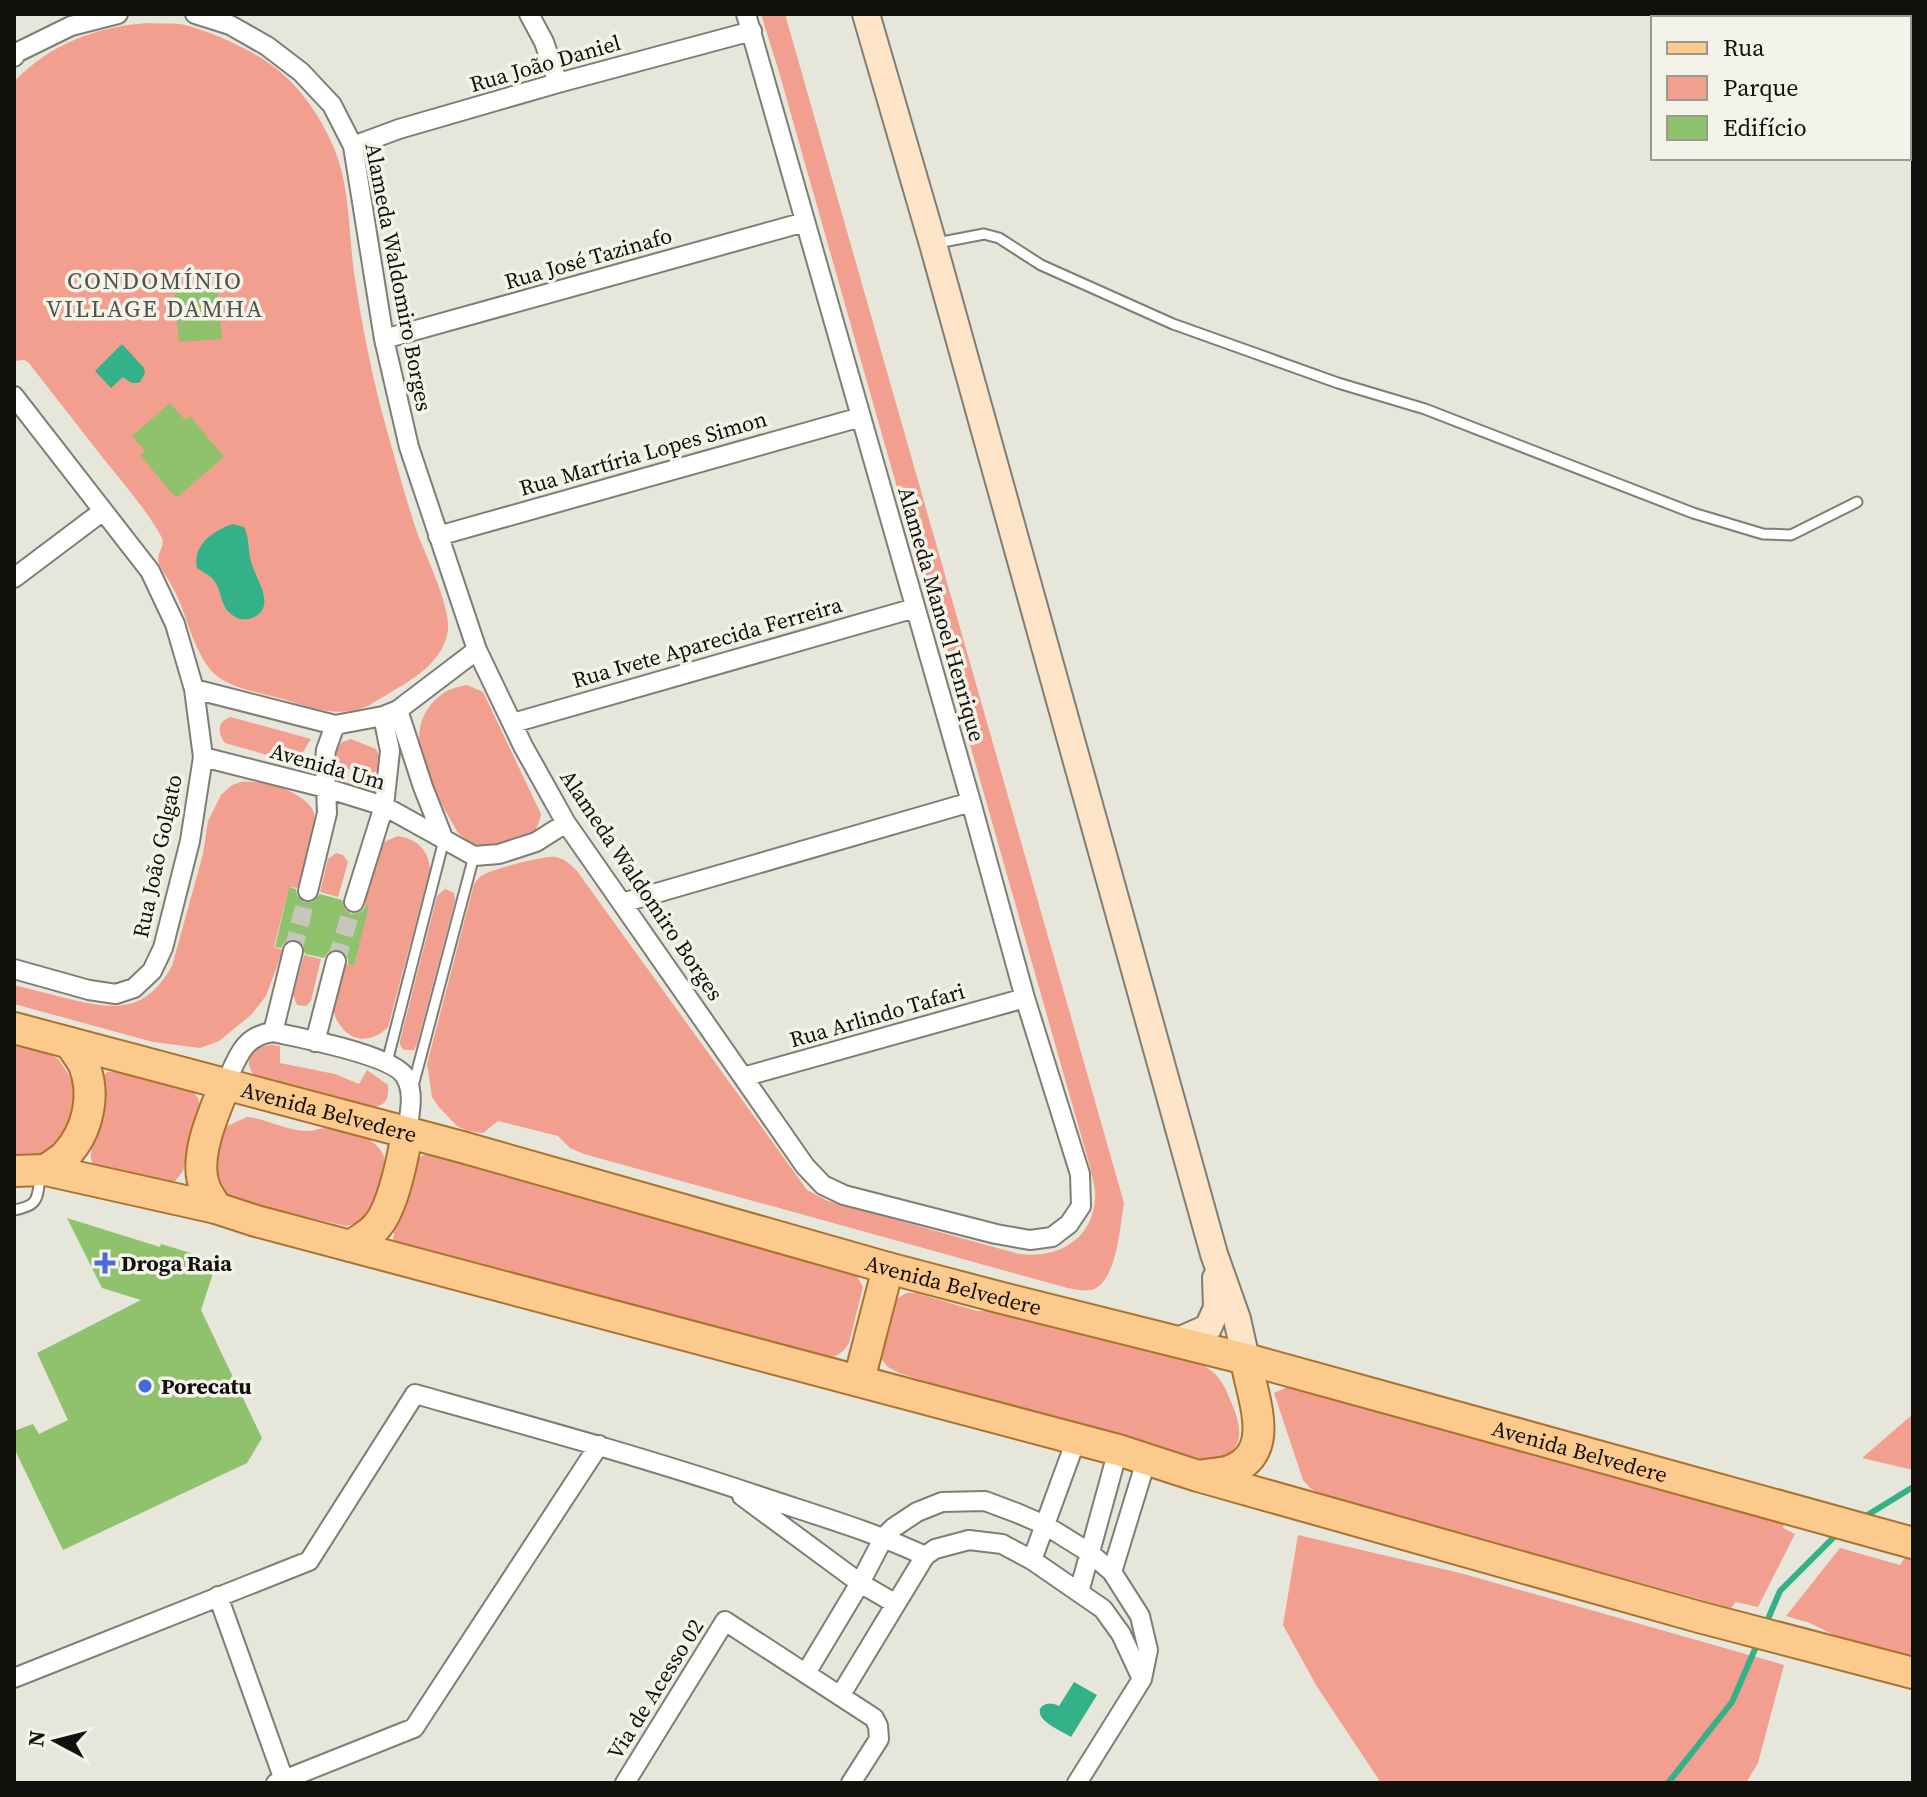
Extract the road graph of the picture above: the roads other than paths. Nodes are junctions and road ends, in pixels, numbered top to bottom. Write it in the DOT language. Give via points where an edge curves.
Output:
graph roads {
  1 [pos="118,14"];
  2 [pos="195,14"];
  3 [pos="529,14"];
  4 [pos="866,14"];
  5 [pos="749,23"];
  6 [pos="15,52"];
  7 [pos="558,83"];
  8 [pos="353,146"];
  9 [pos="805,222"];
  10 [pos="933,244"];
  11 [pos="384,339"];
  12 [pos="14,396"];
  13 [pos="861,417"];
  14 [pos="1857,502"];
  15 [pos="103,511"];
  16 [pos="438,536"];
  17 [pos="14,578"];
  18 [pos="915,608"];
  19 [pos="477,650"];
  20 [pos="194,689"];
  21 [pos="391,713"];
  22 [pos="513,723"];
  23 [pos="335,725"];
  24 [pos="203,757"];
  25 [pos="326,788"];
  26 [pos="971,802"];
  27 [pos="384,806"];
  28 [pos="566,823"];
  29 [pos="444,840"];
  30 [pos="474,856"];
  31 [pos="308,891"];
  32 [pos="354,902"];
  33 [pos="622,903"];
  34 [pos="293,951"];
  35 [pos="336,961"];
  36 [pos="14,969"];
  37 [pos="1025,998"];
  38 [pos="14,1028"];
  39 [pos="273,1032"];
  40 [pos="315,1042"];
  41 [pos="70,1043"];
  42 [pos="387,1062"];
  43 [pos="743,1077"];
  44 [pos="225,1085"];
  45 [pos="411,1093"];
  46 [pos="407,1133"];
  47 [pos="34,1170"];
  48 [pos="823,1185"];
  49 [pos="216,1208"];
  50 [pos="14,1210"];
  51 [pos="351,1246"];
  52 [pos="1214,1254"];
  53 [pos="888,1268"];
  54 [pos="1176,1342"];
  55 [pos="1246,1359"];
  56 [pos="859,1380"];
  57 [pos="1076,1440"];
  58 [pos="599,1445"];
  59 [pos="1118,1450"];
  60 [pos="1146,1461"];
  61 [pos="1198,1476"];
  62 [pos="727,1485"];
  63 [pos="1045,1525"];
  64 [pos="884,1537"];
  65 [pos="1904,1541"];
  66 [pos="1090,1553"];
  67 [pos="925,1556"];
  68 [pos="1032,1560"];
  69 [pos="1112,1572"];
  70 [pos="860,1583"];
  71 [pos="1079,1592"];
  72 [pos="218,1596"];
  73 [pos="896,1604"];
  74 [pos="806,1673"];
  75 [pos="1913,1673"];
  76 [pos="14,1678"];
  77 [pos="1142,1679"];
  78 [pos="840,1696"];
  79 [pos="280,1781"];
  80 [pos="625,1783"];
  81 [pos="851,1783"];
  82 [pos="1077,1783"];
  1 -- 6 [label="street" via="71,26"];
  2 -- 8 [label="street, Alameda Waldomiro Borges" via="230,25 301,72 332,105"];
  3 -- 7 [label="street"];
  4 -- 10 [label="street"];
  5 -- 7 [label="street, Rua João Daniel"];
  5 -- 9 [label="street, Alameda Manoel Henrique"];
  7 -- 8 [label="street, Rua João Daniel"];
  8 -- 11 [label="street, Alameda Waldomiro Borges"];
  9 -- 11 [label="street, Rua José Tazinafo"];
  9 -- 13 [label="street, Alameda Manoel Henrique"];
  10 -- 14 [label="lane" via="984,234 999,238 1041,265 1173,324 1425,409 1693,513 1763,534 1791,535"];
  10 -- 52 [label="street"];
  11 -- 16 [label="street, Alameda Waldomiro Borges" via="409,447"];
  12 -- 15 [label="street, Rua João Golgato"];
  13 -- 16 [label="street, Rua Martíria Lopes Simon"];
  13 -- 18 [label="street, Alameda Manoel Henrique"];
  15 -- 17 [label="street"];
  15 -- 20 [label="street, Rua João Golgato" via="150,571 175,624"];
  16 -- 19 [label="street, Alameda Waldomiro Borges"];
  18 -- 22 [label="street, Rua Ivete Aparecida Ferreira"];
  18 -- 26 [label="street, Alameda Manoel Henrique"];
  19 -- 21 [label="street, Avenida Um"];
  19 -- 22 [label="street, Alameda Waldomiro Borges"];
  20 -- 23 [label="street, Avenida Um"];
  20 -- 24 [label="street, Rua João Golgato"];
  21 -- 23 [label="street, Avenida Um"];
  21 -- 27 [label="street"];
  21 -- 29 [label="street"];
  22 -- 28 [label="street, Alameda Waldomiro Borges"];
  23 -- 25 [label="street" via="326,750"];
  24 -- 25 [label="street, Avenida Um"];
  24 -- 36 [label="street, Rua João Golgato" via="190,841 163,948 152,971 134,988 116,994"];
  25 -- 27 [label="street, Avenida Um"];
  25 -- 31 [label="street" via="327,813"];
  26 -- 33 [label="street"];
  26 -- 37 [label="street, Alameda Manoel Henrique"];
  27 -- 29 [label="street, Avenida Um"];
  27 -- 32 [label="street"];
  28 -- 30 [label="street" via="536,842"];
  28 -- 33 [label="street, Alameda Waldomiro Borges"];
  29 -- 30 [label="street, Avenida Um"];
  29 -- 42 [label="lane"];
  30 -- 45 [label="lane"];
  33 -- 43 [label="street, Alameda Waldomiro Borges"];
  34 -- 39 [label="street"];
  35 -- 40 [label="street"];
  37 -- 43 [label="street, Rua Arlindo Tafari"];
  37 -- 48 [label="street, Alameda Manoel Henrique" via="1080,1174 1081,1206 1069,1224 1052,1237 1030,1240 844,1195"];
  38 -- 41 [label="main road, Avenida Belvedere"];
  39 -- 40 [label="street"];
  39 -- 44 [label="street" via="250,1040"];
  40 -- 42 [label="street"];
  41 -- 44 [label="main road, Avenida Belvedere"];
  41 -- 47 [label="main road" via="90,1088 88,1113 65,1156"];
  42 -- 45 [label="street" via="405,1075"];
  43 -- 48 [label="street, Alameda Waldomiro Borges"];
  44 -- 46 [label="main road, Avenida Belvedere"];
  44 -- 49 [label="main road" via="201,1161 204,1185"];
  45 -- 46 [label="street"];
  46 -- 51 [label="main road" via="386,1211 377,1227"];
  46 -- 53 [label="main road, Avenida Belvedere"];
  47 -- 49 [label="main road"];
  47 -- 50 [label="lane" via="35,1202"];
  49 -- 51 [label="main road"];
  51 -- 56 [label="main road"];
  52 -- 54 [label="street" via="1217,1308 1208,1328"];
  52 -- 55 [label="street"];
  53 -- 54 [label="main road, Avenida Belvedere"];
  53 -- 56 [label="main road"];
  54 -- 55 [label="main road, Avenida Belvedere"];
  55 -- 61 [label="main road" via="1260,1432 1257,1450 1230,1471"];
  55 -- 65 [label="main road, Avenida Belvedere"];
  56 -- 57 [label="main road"];
  57 -- 59 [label="main road"];
  57 -- 63 [label="street"];
  58 -- 62 [label="street"];
  58 -- 72 [label="street" via="415,1394 309,1561"];
  58 -- 79 [label="street" via="414,1728"];
  59 -- 60 [label="main road"];
  59 -- 66 [label="street"];
  60 -- 61 [label="main road"];
  60 -- 69 [label="street"];
  61 -- 75 [label="main road"];
  62 -- 64 [label="street"];
  62 -- 70 [label="street"];
  63 -- 64 [label="street" via="985,1501 942,1502 917,1512"];
  63 -- 66 [label="street"];
  63 -- 68 [label="street"];
  64 -- 67 [label="street"];
  64 -- 70 [label="street"];
  66 -- 69 [label="street"];
  66 -- 71 [label="street"];
  67 -- 68 [label="street" via="969,1540 1002,1544"];
  67 -- 73 [label="street"];
  68 -- 71 [label="street"];
  69 -- 77 [label="street" via="1140,1616 1148,1650"];
  70 -- 73 [label="street"];
  70 -- 74 [label="street"];
  71 -- 77 [label="street" via="1103,1609"];
  72 -- 76 [label="street"];
  72 -- 79 [label="street"];
  73 -- 78 [label="street"];
  74 -- 78 [label="street"];
  74 -- 80 [label="street, Via de Acesso 02" via="725,1621"];
  77 -- 82 [label="street"];
  78 -- 81 [label="street" via="878,1726 879,1739"];
}
